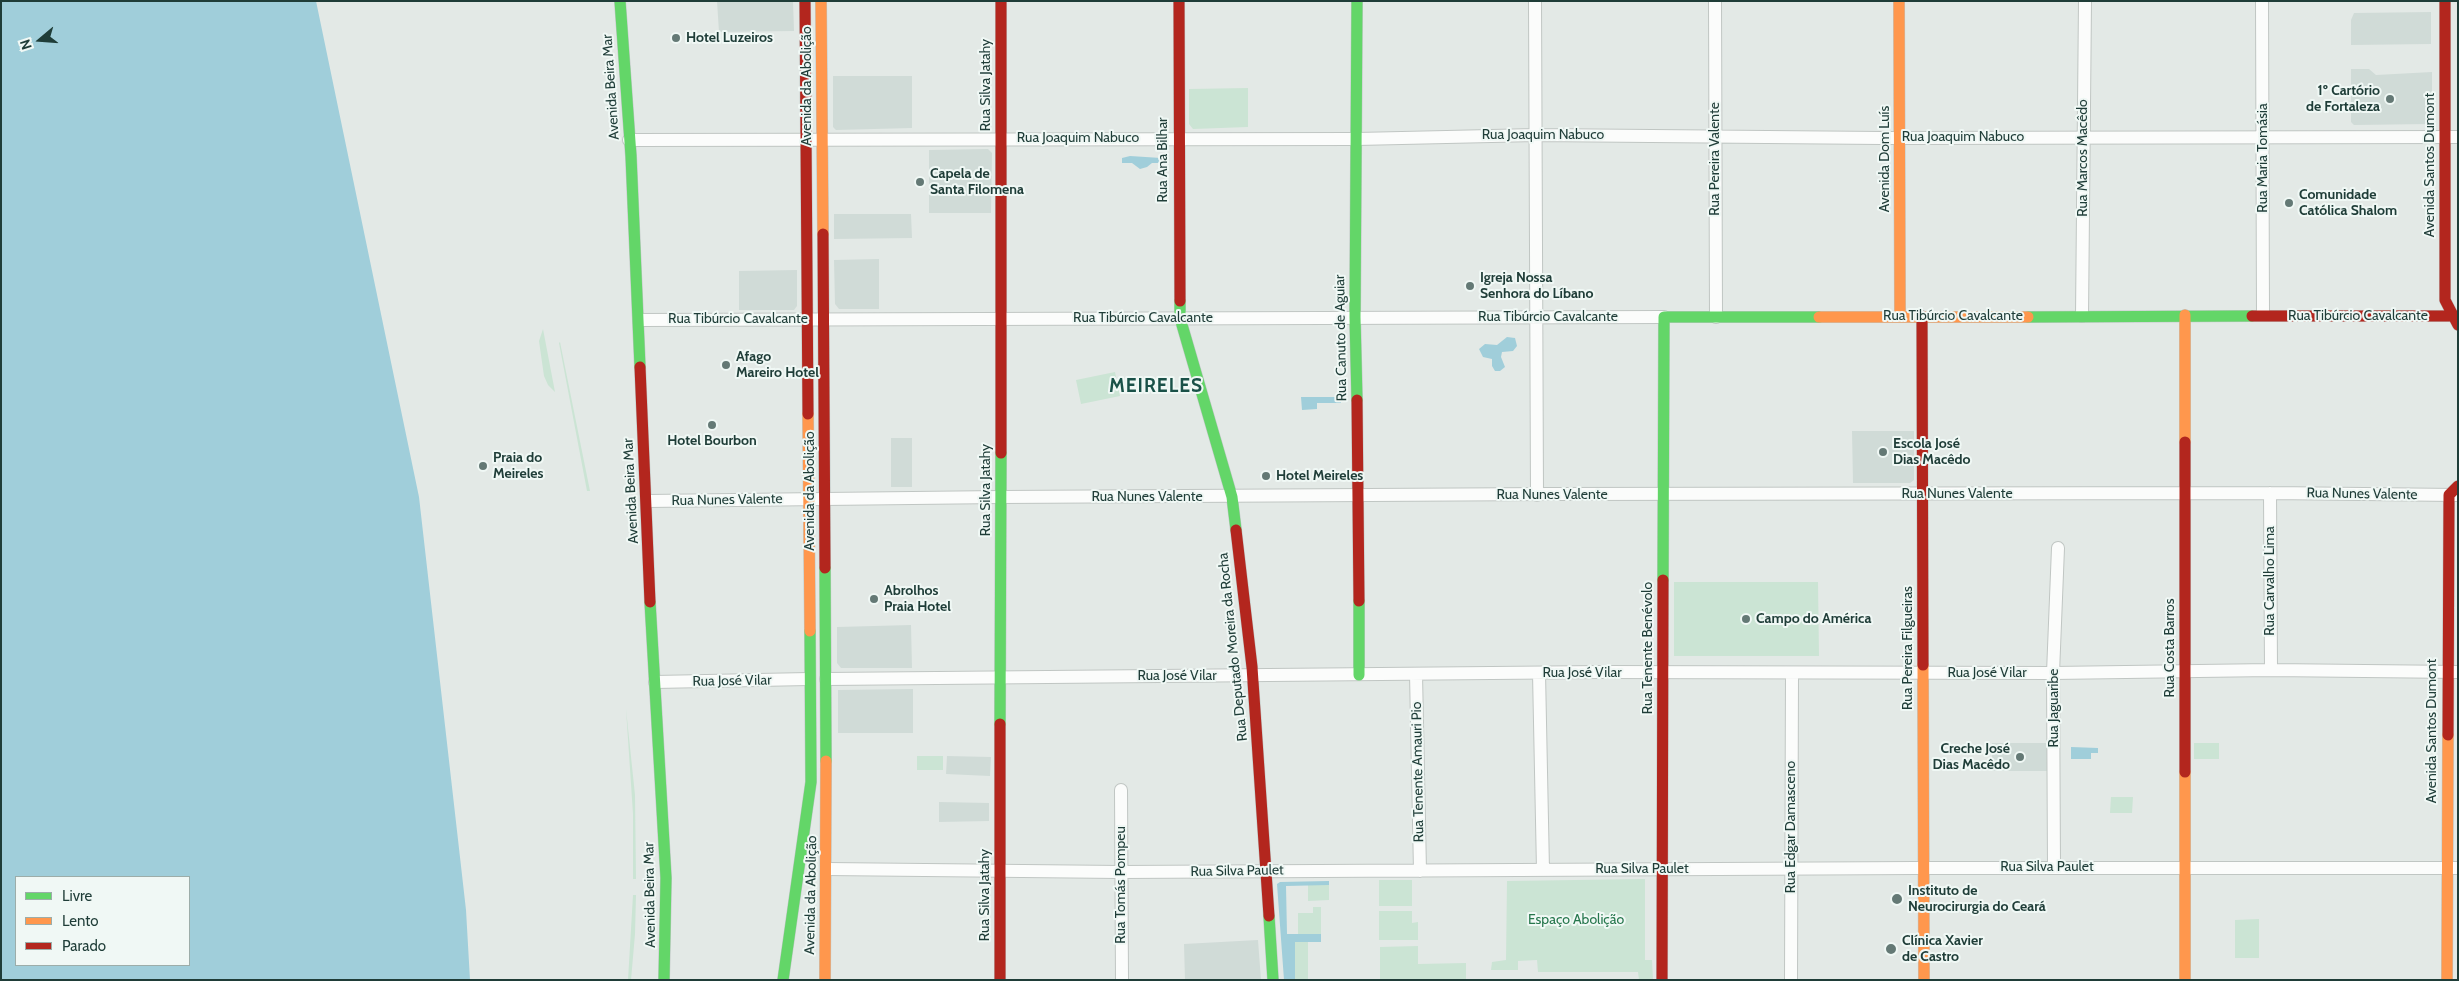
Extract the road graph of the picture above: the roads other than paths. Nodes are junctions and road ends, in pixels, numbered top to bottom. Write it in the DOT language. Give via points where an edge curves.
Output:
graph roads {
  1 [pos="620,1"];
  2 [pos="805,1"];
  3 [pos="821,1"];
  4 [pos="1002,1"];
  5 [pos="1179,1"];
  6 [pos="1357,1"];
  7 [pos="1535,1"];
  8 [pos="1715,1"];
  9 [pos="1899,1"];
  10 [pos="2085,1"];
  11 [pos="2262,1"];
  12 [pos="2445,1"];
  13 [pos="1536,135"];
  14 [pos="1714,135"];
  15 [pos="2263,136"];
  16 [pos="2082,137"];
  17 [pos="2451,137"];
  18 [pos="1001,138"];
  19 [pos="1357,138"];
  20 [pos="1900,138"];
  21 [pos="1178,139"];
  22 [pos="629,140"];
  23 [pos="822,140"];
  24 [pos="806,141"];
  25 [pos="2185,315"];
  26 [pos="2264,315"];
  27 [pos="1537,316"];
  28 [pos="1716,316"];
  29 [pos="1900,316"];
  30 [pos="1922,316"];
  31 [pos="2082,316"];
  32 [pos="1355,317"];
  33 [pos="1664,317"];
  34 [pos="806,318"];
  35 [pos="824,318"];
  36 [pos="1001,318"];
  37 [pos="1180,318"];
  38 [pos="2456,319"];
  39 [pos="639,320"];
  40 [pos="2455,492"];
  41 [pos="2185,493"];
  42 [pos="2270,493"];
  43 [pos="1537,494"];
  44 [pos="1923,494"];
  45 [pos="1663,495"];
  46 [pos="1359,496"];
  47 [pos="1001,497"];
  48 [pos="1232,498"];
  49 [pos="808,499"];
  50 [pos="824,500"];
  51 [pos="647,501"];
  52 [pos="2058,548"];
  53 [pos="2185,670"];
  54 [pos="2271,670"];
  55 [pos="1663,672"];
  56 [pos="1923,672"];
  57 [pos="2452,672"];
  58 [pos="1539,673"];
  59 [pos="1792,673"];
  60 [pos="2053,673"];
  61 [pos="1416,674"];
  62 [pos="1359,675"];
  63 [pos="1253,676"];
  64 [pos="1001,677"];
  65 [pos="809,679"];
  66 [pos="826,679"];
  67 [pos="655,682"];
  68 [pos="1121,790"];
  69 [pos="2054,867"];
  70 [pos="1924,868"];
  71 [pos="2185,868"];
  72 [pos="2452,868"];
  73 [pos="827,869"];
  74 [pos="1662,869"];
  75 [pos="1791,869"];
  76 [pos="1000,870"];
  77 [pos="1543,870"];
  78 [pos="1266,871"];
  79 [pos="1420,871"];
  80 [pos="1120,872"];
  81 [pos="664,980"];
  82 [pos="783,980"];
  83 [pos="825,980"];
  84 [pos="1000,980"];
  85 [pos="1122,980"];
  86 [pos="1274,980"];
  87 [pos="1662,980"];
  88 [pos="1791,980"];
  89 [pos="1924,980"];
  90 [pos="2185,980"];
  91 [pos="2447,980"];
  1 -- 22 [label="street, Avenida Beira Mar"];
  2 -- 24 [label="street, Avenida da Abolição"];
  3 -- 23 [label="street, Avenida da Abolição"];
  4 -- 18 [label="street, Rua Silva Jatahy"];
  5 -- 21 [label="street, Rua Ana Bilhar"];
  6 -- 19 [label="street, Rua Canuto de Aguiar"];
  7 -- 13 [label="street"];
  8 -- 14 [label="street, Rua Pereira Valente"];
  9 -- 20 [label="street, Avenida Dom Luís"];
  10 -- 16 [label="street, Rua Marcos Macêdo"];
  11 -- 15 [label="street, Rua Maria Tomásia"];
  12 -- 17 [label="street, Avenida Santos Dumont"];
  13 -- 14 [label="street, Rua Joaquim Nabuco"];
  13 -- 19 [label="street, Rua Joaquim Nabuco"];
  13 -- 27 [label="street"];
  14 -- 20 [label="street, Rua Joaquim Nabuco"];
  14 -- 28 [label="street, Rua Pereira Valente"];
  15 -- 16 [label="street, Rua Joaquim Nabuco"];
  15 -- 17 [label="street, Rua Joaquim Nabuco"];
  15 -- 26 [label="street, Rua Maria Tomásia"];
  16 -- 20 [label="street, Rua Joaquim Nabuco"];
  16 -- 31 [label="street, Rua Marcos Macêdo"];
  17 -- 38 [label="street, Avenida Santos Dumont" via="2444,300"];
  18 -- 21 [label="street, Rua Joaquim Nabuco"];
  18 -- 23 [label="street, Rua Joaquim Nabuco"];
  18 -- 36 [label="street, Rua Silva Jatahy"];
  19 -- 21 [label="street, Rua Joaquim Nabuco"];
  19 -- 32 [label="street, Rua Canuto de Aguiar"];
  20 -- 29 [label="street, Avenida Dom Luís"];
  21 -- 37 [label="street, Rua Ana Bilhar"];
  22 -- 24 [label="street, Rua Joaquim Nabuco"];
  22 -- 39 [label="street, Avenida Beira Mar"];
  23 -- 24 [label="street, Rua Joaquim Nabuco"];
  23 -- 35 [label="street, Avenida da Abolição"];
  24 -- 34 [label="street, Avenida da Abolição"];
  25 -- 26 [label="street, Rua Tibúrcio Cavalcante"];
  25 -- 31 [label="street, Rua Tibúrcio Cavalcante"];
  25 -- 41 [label="street, Rua Costa Barros"];
  26 -- 38 [label="street, Rua Tibúrcio Cavalcante"];
  27 -- 32 [label="street, Rua Tibúrcio Cavalcante"];
  27 -- 33 [label="street, Rua Tibúrcio Cavalcante"];
  27 -- 43 [label="street"];
  28 -- 29 [label="street, Rua Tibúrcio Cavalcante"];
  28 -- 33 [label="street, Rua Tibúrcio Cavalcante"];
  29 -- 30 [label="street, Rua Tibúrcio Cavalcante"];
  30 -- 31 [label="street, Rua Tibúrcio Cavalcante"];
  30 -- 44 [label="street, Rua Pereira Filgueiras"];
  32 -- 37 [label="street, Rua Tibúrcio Cavalcante"];
  32 -- 46 [label="street, Rua Canuto de Aguiar"];
  33 -- 45 [label="street, Rua Tenente Benévolo"];
  34 -- 35 [label="street, Rua Tibúrcio Cavalcante"];
  34 -- 39 [label="street, Rua Tibúrcio Cavalcante"];
  34 -- 49 [label="street, Avenida da Abolição"];
  35 -- 36 [label="street, Rua Tibúrcio Cavalcante"];
  35 -- 50 [label="street, Avenida da Abolição"];
  36 -- 37 [label="street, Rua Tibúrcio Cavalcante"];
  36 -- 47 [label="street, Rua Silva Jatahy"];
  37 -- 48 [label="street, Rua Deputado Moreira da Rocha"];
  39 -- 51 [label="street, Avenida Beira Mar"];
  40 -- 42 [label="street, Rua Nunes Valente"];
  40 -- 57 [label="street, Avenida Santos Dumont"];
  41 -- 42 [label="street, Rua Nunes Valente"];
  41 -- 44 [label="street, Rua Nunes Valente"];
  41 -- 53 [label="street, Rua Costa Barros"];
  42 -- 54 [label="street, Rua Carvalho Lima"];
  43 -- 45 [label="street, Rua Nunes Valente"];
  43 -- 46 [label="street, Rua Nunes Valente"];
  44 -- 45 [label="street, Rua Nunes Valente"];
  44 -- 56 [label="street, Rua Pereira Filgueiras"];
  45 -- 55 [label="street, Rua Tenente Benévolo"];
  46 -- 48 [label="street, Rua Nunes Valente"];
  46 -- 62 [label="street, Rua Canuto de Aguiar"];
  47 -- 48 [label="street, Rua Nunes Valente"];
  47 -- 50 [label="street, Rua Nunes Valente"];
  47 -- 64 [label="street, Rua Silva Jatahy"];
  48 -- 63 [label="street, Rua Deputado Moreira da Rocha"];
  49 -- 50 [label="street, Rua Nunes Valente"];
  49 -- 51 [label="street, Rua Nunes Valente"];
  49 -- 65 [label="street, Avenida da Abolição"];
  50 -- 66 [label="street, Avenida da Abolição"];
  51 -- 67 [label="street, Avenida Beira Mar"];
  52 -- 60 [label="street, Rua Jaguaribe"];
  53 -- 54 [label="street, Rua José Vilar"];
  53 -- 60 [label="street, Rua José Vilar"];
  53 -- 71 [label="street, Rua Costa Barros"];
  54 -- 57 [label="street, Rua José Vilar"];
  55 -- 58 [label="street, Rua José Vilar"];
  55 -- 59 [label="street, Rua José Vilar"];
  55 -- 74 [label="street, Rua Tenente Benévolo"];
  56 -- 59 [label="street, Rua José Vilar"];
  56 -- 60 [label="street, Rua José Vilar"];
  56 -- 70 [label="street, Rua Pereira Filgueiras"];
  57 -- 72 [label="street, Avenida Santos Dumont"];
  58 -- 61 [label="street, Rua José Vilar"];
  58 -- 77 [label="street"];
  59 -- 75 [label="street, Rua Edgar Damasceno"];
  60 -- 69 [label="street, Rua Jaguaribe"];
  61 -- 62 [label="street, Rua José Vilar"];
  61 -- 79 [label="street, Rua Tenente Amauri Pio"];
  62 -- 63 [label="street, Rua José Vilar"];
  63 -- 64 [label="street, Rua José Vilar"];
  63 -- 78 [label="street, Rua Deputado Moreira da Rocha"];
  64 -- 66 [label="street, Rua José Vilar"];
  64 -- 76 [label="street, Rua Silva Jatahy"];
  65 -- 67 [label="street, Rua José Vilar"];
  65 -- 82 [label="street, Avenida da Abolição" via="810,782"];
  66 -- 73 [label="street, Avenida da Abolição"];
  67 -- 81 [label="street, Avenida Beira Mar" via="666,886"];
  68 -- 80 [label="street, Rua Tomás Pompeu"];
  69 -- 70 [label="street, Rua Silva Paulet"];
  69 -- 71 [label="street, Rua Silva Paulet"];
  70 -- 75 [label="street, Rua Silva Paulet"];
  70 -- 89 [label="street, Rua Pereira Filgueiras"];
  71 -- 72 [label="street, Rua Silva Paulet"];
  71 -- 90 [label="street, Rua Costa Barros"];
  72 -- 91 [label="street, Avenida Santos Dumont"];
  73 -- 76 [label="street, Rua Silva Paulet"];
  73 -- 83 [label="street, Avenida da Abolição"];
  74 -- 75 [label="street, Rua Silva Paulet"];
  74 -- 77 [label="street, Rua Silva Paulet"];
  74 -- 87 [label="street, Rua Tenente Benévolo"];
  75 -- 88 [label="street, Rua Edgar Damasceno"];
  76 -- 80 [label="street, Rua Silva Paulet"];
  76 -- 84 [label="street, Rua Silva Jatahy"];
  77 -- 79 [label="street, Rua Silva Paulet"];
  78 -- 79 [label="street, Rua Silva Paulet"];
  78 -- 80 [label="street, Rua Silva Paulet"];
  78 -- 86 [label="street, Rua Deputado Moreira da Rocha"];
  80 -- 85 [label="street, Rua Tomás Pompeu"];
}
